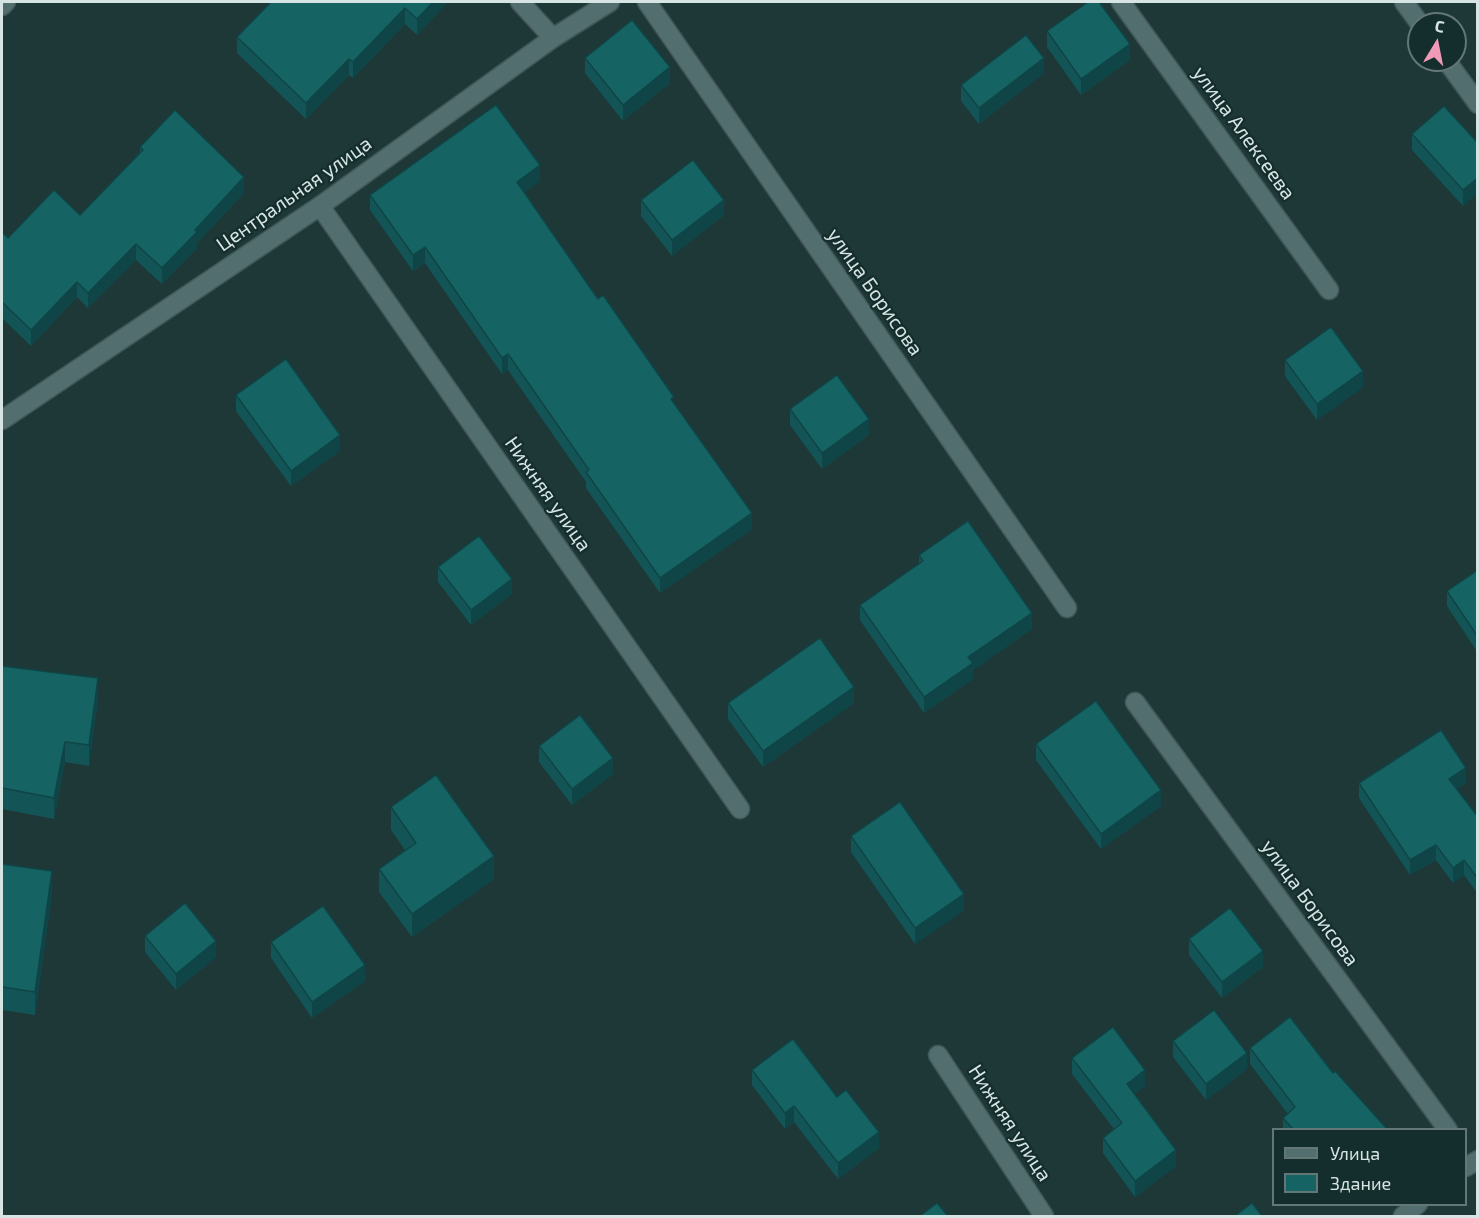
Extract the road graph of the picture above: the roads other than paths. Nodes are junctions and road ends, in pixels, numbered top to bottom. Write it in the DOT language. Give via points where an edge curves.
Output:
graph roads {
  1 [pos="6,2"];
  2 [pos="520,2"];
  3 [pos="610,2"];
  4 [pos="647,2"];
  5 [pos="1122,2"];
  6 [pos="2,6"];
  7 [pos="553,38"];
  8 [pos="1455,72"];
  9 [pos="1478,105"];
  10 [pos="320,206"];
  11 [pos="1329,290"];
  12 [pos="2,420"];
  13 [pos="1067,608"];
  14 [pos="1135,702"];
  15 [pos="740,809"];
  16 [pos="938,1055"];
  17 [pos="1447,1128"];
  18 [pos="1416,1206"];
  19 [pos="1044,1216"];
  20 [pos="1403,1216"];
  1 -- 6 [label="street"];
  2 -- 7 [label="street"];
  3 -- 7 [label="street, Центральная улица"];
  4 -- 13 [label="street, улица Борисова"];
  5 -- 11 [label="street, улица Алексеева"];
  7 -- 10 [label="street, Центральная улица"];
  8 -- 9 [label="street"];
  10 -- 12 [label="street, Центральная улица"];
  10 -- 15 [label="street, Нижняя улица"];
  14 -- 17 [label="street, улица Борисова"];
  16 -- 19 [label="street, Нижняя улица"];
  18 -- 20 [label="street"];
}
